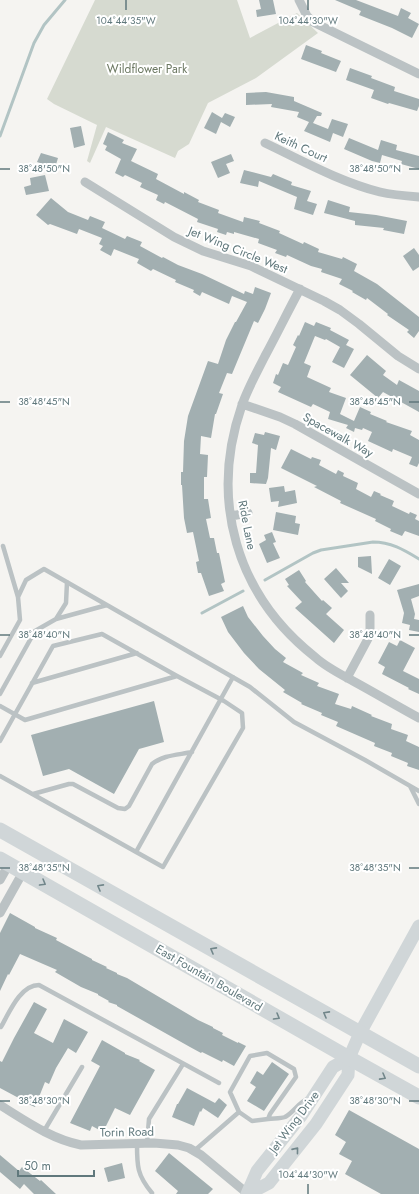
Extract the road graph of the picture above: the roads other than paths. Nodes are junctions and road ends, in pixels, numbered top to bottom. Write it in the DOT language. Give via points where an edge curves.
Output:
graph roads {
  1 [pos="299,0"];
  2 [pos="419,74"];
  3 [pos="265,143"];
  4 [pos="85,182"];
  5 [pos="419,197"];
  6 [pos="300,289"];
  7 [pos="419,369"];
  8 [pos="242,404"];
  9 [pos="419,494"];
  10 [pos="248,513"];
  11 [pos="231,516"];
  12 [pos="3,546"];
  13 [pos="67,582"];
  14 [pos="18,597"];
  15 [pos="107,605"];
  16 [pos="370,615"];
  17 [pos="56,619"];
  18 [pos="137,653"];
  19 [pos="0,656"];
  20 [pos="177,676"];
  21 [pos="233,677"];
  22 [pos="347,678"];
  23 [pos="32,683"];
  24 [pos="0,694"];
  25 [pos="221,699"];
  26 [pos="0,706"];
  27 [pos="14,714"];
  28 [pos="419,718"];
  29 [pos="0,741"];
  30 [pos="192,752"];
  31 [pos="0,776"];
  32 [pos="410,786"];
  33 [pos="419,791"];
  34 [pos="33,794"];
  35 [pos="419,804"];
  36 [pos="0,830"];
  37 [pos="136,852"];
  38 [pos="4,861"];
  39 [pos="23,872"];
  40 [pos="0,880"];
  41 [pos="0,913"];
  42 [pos="419,926"];
  43 [pos="0,1026"];
  44 [pos="360,1034"];
  45 [pos="349,1058"];
  46 [pos="183,1064"];
  47 [pos="419,1066"];
  48 [pos="82,1067"];
  49 [pos="219,1083"];
  50 [pos="314,1097"];
  51 [pos="419,1097"];
  52 [pos="0,1105"];
  53 [pos="240,1112"];
  54 [pos="268,1119"];
  55 [pos="44,1131"];
  56 [pos="137,1144"];
  57 [pos="147,1144"];
  58 [pos="194,1151"];
  59 [pos="152,1193"];
  60 [pos="248,1194"];
  1 -- 2 [label="street" via="313,22"];
  3 -- 5 [label="street, Keith Court" via="348,182 379,192"];
  4 -- 6 [label="street, Jet Wing Circle West" via="188,245 251,266"];
  6 -- 7 [label="street, Jet Wing Circle West" via="340,310 398,356"];
  6 -- 8 [label="street, Ride Lane"];
  8 -- 9 [label="street, Spacewalk Way" via="295,424"];
  8 -- 11 [label="street, Ride Lane" via="230,452 228,488"];
  10 -- 11 [label="street"];
  11 -- 22 [label="street, Ride Lane" via="240,556 255,590 264,603 283,628 316,659"];
  12 -- 14 [label="lane"];
  13 -- 14 [label="lane" via="44,569 26,580"];
  13 -- 15 [label="lane"];
  13 -- 17 [label="lane" via="66,603"];
  14 -- 19 [label="lane" via="20,620"];
  15 -- 17 [label="lane"];
  15 -- 21 [label="lane"];
  16 -- 22 [label="street" via="370,635"];
  17 -- 24 [label="lane" via="35,631"];
  18 -- 20 [label="lane"];
  18 -- 23 [label="lane"];
  18 -- 23 [label="lane" via="102,634 53,646"];
  20 -- 25 [label="lane"];
  20 -- 27 [label="lane" via="25,720"];
  21 -- 25 [label="lane"];
  21 -- 32 [label="lane" via="250,687 294,722"];
  22 -- 28 [label="street, Ride Lane"];
  23 -- 27 [label="lane"];
  25 -- 30 [label="lane"];
  25 -- 37 [label="lane" via="242,713 243,728 163,867"];
  26 -- 27 [label="lane"];
  27 -- 29 [label="lane"];
  30 -- 34 [label="lane" via="163,758 152,764 125,809 118,808 73,784"];
  30 -- 37 [label="lane"];
  31 -- 34 [label="lane"];
  32 -- 33 [label="lane"];
  32 -- 35 [label="lane"];
  34 -- 37 [label="lane"];
  44 -- 36 [label="highway, one-way"];
  38 -- 39 [label="highway, East Fountain Boulevard"];
  38 -- 40 [label="street"];
  39 -- 41 [label="street"];
  39 -- 45 [label="highway, East Fountain Boulevard, one-way"];
  42 -- 44 [label="main road, Jet Wing Drive"];
  43 -- 46 [label="lane" via="23,992 31,986 39,985"];
  44 -- 45 [label="main road, Jet Wing Drive"];
  44 -- 47 [label="highway"];
  45 -- 50 [label="main road, Jet Wing Drive" via="333,1067"];
  45 -- 51 [label="highway, East Fountain Boulevard, one-way"];
  60 -- 45 [label="main road, Jet Wing Drive, one-way" via="269,1183 316,1124 348,1075"];
  46 -- 49 [label="lane"];
  46 -- 57 [label="lane" via="151,1115 148,1122"];
  48 -- 55 [label="lane"];
  50 -- 54 [label="lane" via="304,1100 284,1117"];
  50 -- 60 [label="main road, Jet Wing Drive" via="257,1171"];
  52 -- 55 [label="street, Torin Road"];
  53 -- 54 [label="lane" via="252,1120"];
  53 -- 54 [label="lane" via="230,1092 250,1056 267,1053 294,1069 296,1077"];
  53 -- 58 [label="lane"];
  55 -- 56 [label="street, Torin Road" via="81,1145"];
  56 -- 57 [label="street, Torin Road"];
  56 -- 59 [label="lane" via="138,1170"];
  57 -- 58 [label="street, Torin Road" via="178,1145"];
  58 -- 60 [label="street, Torin Road"];
}
